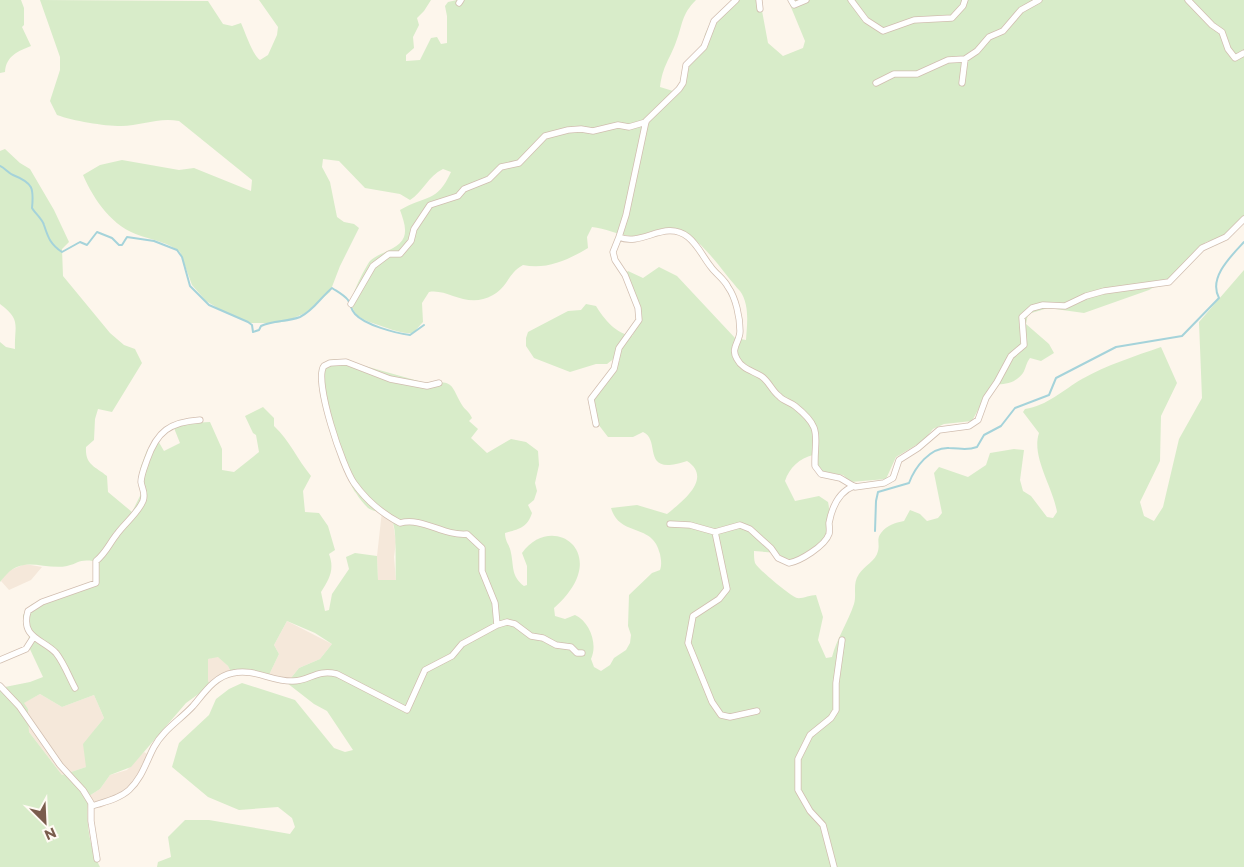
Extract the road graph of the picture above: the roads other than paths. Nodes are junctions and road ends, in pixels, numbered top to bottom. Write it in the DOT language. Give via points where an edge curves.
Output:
graph roads {
  1 [pos="736,0"];
  2 [pos="758,0"];
  3 [pos="791,0"];
  4 [pos="806,0"];
  5 [pos="851,0"];
  6 [pos="965,0"];
  7 [pos="1039,0"];
  8 [pos="1188,0"];
  9 [pos="760,9"];
  10 [pos="1244,53"];
  11 [pos="966,59"];
  12 [pos="876,83"];
  13 [pos="962,83"];
  14 [pos="646,122"];
  15 [pos="1244,219"];
  16 [pos="619,237"];
  17 [pos="351,304"];
  18 [pos="439,383"];
  19 [pos="200,420"];
  20 [pos="596,424"];
  21 [pos="854,486"];
  22 [pos="670,524"];
  23 [pos="715,532"];
  24 [pos="497,624"];
  25 [pos="33,638"];
  26 [pos="842,640"];
  27 [pos="582,653"];
  28 [pos="0,660"];
  29 [pos="0,686"];
  30 [pos="75,688"];
  31 [pos="756,711"];
  32 [pos="92,806"];
  33 [pos="97,859"];
  34 [pos="834,867"];
  1 -- 14 [label="street" via="714,21 704,47 686,65 679,89"];
  2 -- 9 [label="street"];
  3 -- 4 [label="street" via="794,5"];
  5 -- 6 [label="street" via="866,20 883,31 914,20 952,18"];
  7 -- 11 [label="street" via="1022,10 1003,31 989,37"];
  8 -- 10 [label="street" via="1222,32 1235,58"];
  11 -- 12 [label="street" via="948,60 917,74 894,74"];
  11 -- 13 [label="street"];
  14 -- 16 [label="street"];
  14 -- 17 [label="street" via="629,127 618,125 593,131 581,129 552,133 519,163 501,167 458,196 434,202 421,217 411,241 400,254 389,254 373,266"];
  15 -- 21 [label="street" via="1226,237 1202,248 1169,282 1104,291 1065,306 1043,305 1028,311 1021,322 1024,345 1011,356 986,398 978,420 969,426 934,432 921,446 899,460 893,478 888,482"];
  16 -- 20 [label="street" via="613,252 615,260 625,275 640,320 619,348 614,369 591,399"];
  16 -- 21 [label="street" via="641,239 670,230 689,238 729,288 740,329 739,340 734,346 738,361 766,380 779,397 794,404 810,422 817,438 815,466 819,473 840,478"];
  18 -- 24 [label="street" via="427,386 390,379 346,362 324,366 320,376 345,468 352,480 381,513 400,523 420,522 457,535 467,534 476,540 482,548 482,571 495,603"];
  19 -- 25 [label="street" via="168,428 154,442 141,482 145,495 96,561 96,583 31,608 27,619"];
  21 -- 23 [label="street" via="844,490 837,499 828,536 796,562 783,562 763,540 740,525"];
  22 -- 23 [label="street" via="690,524"];
  23 -- 31 [label="street" via="727,589 693,616 688,643 712,702 721,714 730,717"];
  24 -- 27 [label="street" via="515,624 531,636"];
  24 -- 32 [label="street" via="462,644 447,659 425,670 407,710 337,674 325,672 294,682 248,671 232,673 203,692 193,706 168,728 124,795"];
  25 -- 28 [label="street" via="26,649"];
  25 -- 30 [label="street" via="55,653"];
  26 -- 34 [label="street" via="836,710 832,718 810,735 798,759 798,790 823,825"];
  29 -- 32 [label="street" via="19,706"];
  32 -- 33 [label="street"];
}
